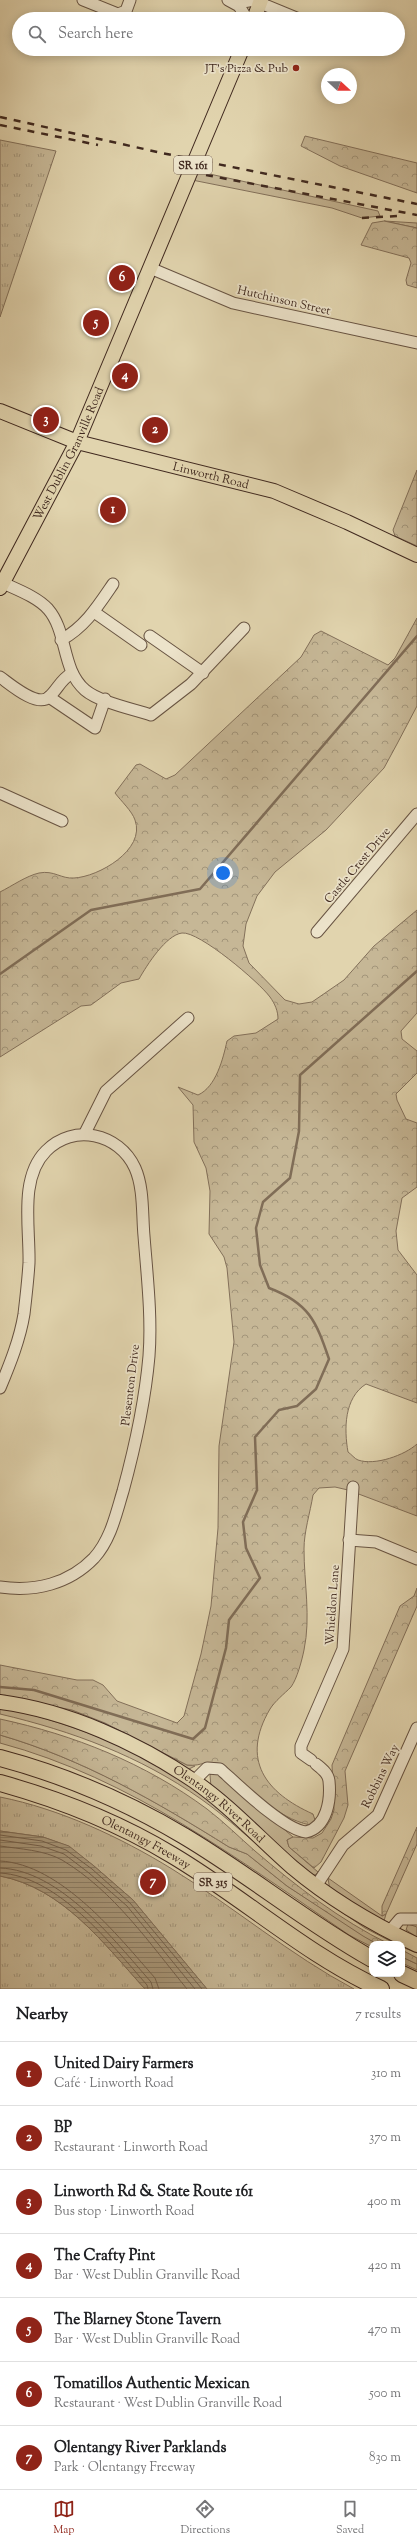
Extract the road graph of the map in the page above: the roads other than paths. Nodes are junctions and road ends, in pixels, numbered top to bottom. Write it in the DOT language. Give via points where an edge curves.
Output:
graph roads {
  1 [pos="83,0"];
  2 [pos="130,0"];
  3 [pos="259,1"];
  4 [pos="232,2"];
  5 [pos="113,12"];
  6 [pos="123,12"];
  7 [pos="240,12"];
  8 [pos="256,12"];
  9 [pos="283,12"];
  10 [pos="239,56"];
  11 [pos="150,268"];
  12 [pos="417,343"];
  13 [pos="0,412"];
  14 [pos="77,442"];
  15 [pos="417,555"];
  16 [pos="113,584"];
  17 [pos="1,586"];
  18 [pos="94,612"];
  19 [pos="244,628"];
  20 [pos="150,636"];
  21 [pos="61,640"];
  22 [pos="141,645"];
  23 [pos="72,673"];
  24 [pos="203,673"];
  25 [pos="0,677"];
  26 [pos="49,697"];
  27 [pos="105,699"];
  28 [pos="0,793"];
  29 [pos="417,814"];
  30 [pos="62,821"];
  31 [pos="317,932"];
  32 [pos="188,1018"];
  33 [pos="85,1133"];
  34 [pos="0,1388"];
  35 [pos="353,1487"];
  36 [pos="349,1540"];
  37 [pos="417,1559"];
  38 [pos="0,1587"];
  39 [pos="0,1702"];
  40 [pos="417,1728"];
  41 [pos="0,1758"];
  42 [pos="194,1781"];
  43 [pos="0,1783"];
  44 [pos="316,1886"];
  45 [pos="417,1919"];
  46 [pos="389,1932"];
  47 [pos="417,1945"];
  48 [pos="369,1957"];
  49 [pos="405,1975"];
  50 [pos="417,1981"];
  51 [pos="381,1989"];
  1 -- 5 [label="street"];
  2 -- 6 [label="street"];
  3 -- 4 [label="street"];
  3 -- 8 [label="main road"];
  3 -- 9 [label="street"];
  4 -- 7 [label="street"];
  10 -- 11 [label="main road, West Dublin Granville Road / SR 161"];
  11 -- 12 [label="street, Hutchinson Street" via="232,303"];
  11 -- 14 [label="main road, West Dublin Granville Road / SR 161"];
  13 -- 14 [label="main road, Linworth Road"];
  14 -- 15 [label="main road, Linworth Road" via="274,491"];
  14 -- 17 [label="main road, West Dublin Granville Road / SR 161"];
  16 -- 18 [label="street"];
  17 -- 21 [label="street" via="36,600 48,610"];
  18 -- 21 [label="street" via="79,629"];
  18 -- 22 [label="street"];
  19 -- 24 [label="street"];
  20 -- 24 [label="street"];
  21 -- 23 [label="street"];
  23 -- 26 [label="street" via="63,678"];
  23 -- 27 [label="street" via="85,690"];
  24 -- 27 [label="street" via="151,715"];
  25 -- 26 [label="street" via="34,700"];
  26 -- 27 [label="street" via="95,728"];
  28 -- 30 [label="street"];
  29 -- 31 [label="street, Castle Crest Drive"];
  32 -- 33 [label="street" via="106,1091"];
  33 -- 34 [label="street" via="64,1138 46,1151 32,1171 29,1195 29,1262 24,1315 15,1350"];
  33 -- 38 [label="street, Plesenton Drive" via="105,1138 124,1152 135,1168 139,1186 147,1284 149,1354 144,1403 118,1509 105,1543 81,1570 64,1580 25,1590"];
  35 -- 36 [label="street, Whieldon Lane"];
  36 -- 37 [label="street" via="376,1542"];
  36 -- 42 [label="street, Whieldon Lane" via="343,1649 301,1746 301,1754 325,1771 329,1781 326,1813 321,1824 306,1832 290,1826 239,1788 220,1769 207,1768"];
  39 -- 42 [label="main road, Olentangy River Road" via="93,1727 143,1751"];
  40 -- 44 [label="street, Robbins Way" via="378,1815 339,1850"];
  41 -- 48 [label="highway, Olentangy Freeway / SR 315" via="91,1789 142,1812 184,1836 336,1939"];
  42 -- 44 [label="main road, Olentangy River Road" via="224,1804"];
  43 -- 51 [label="highway, Olentangy Freeway / SR 315" via="83,1810 132,1832 213,1881 324,1958"];
  44 -- 46 [label="main road, Olentangy River Road" via="339,1903"];
  45 -- 46 [label="street" via="400,1919"];
  46 -- 47 [label="main road, Olentangy River Road"];
  49 -- 50 [label="highway"];
}
